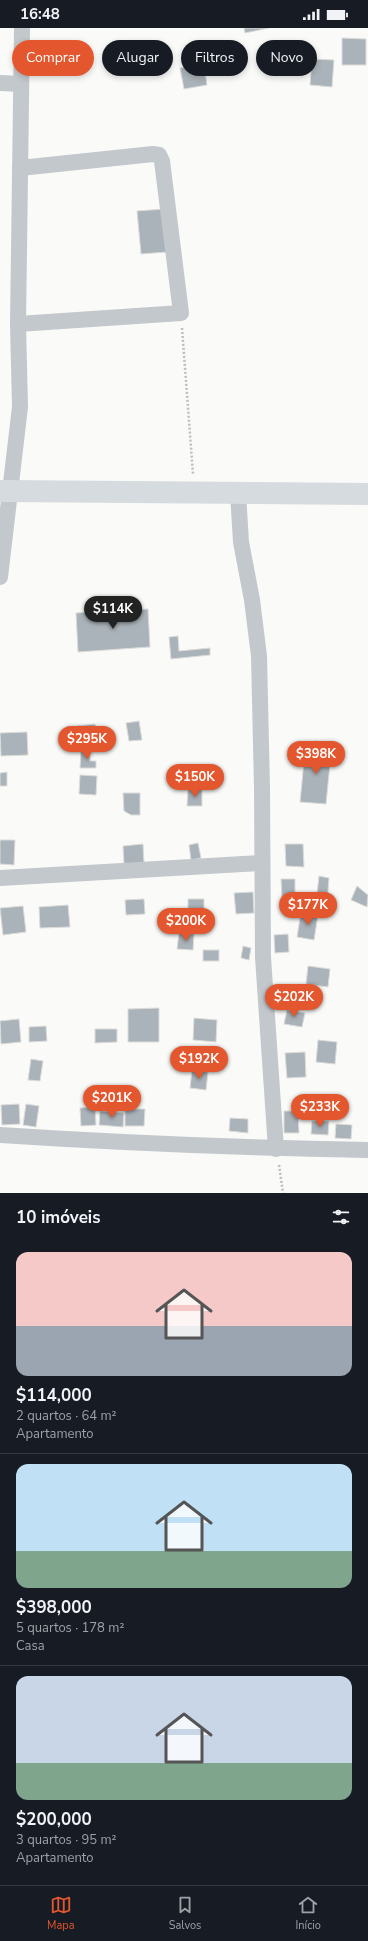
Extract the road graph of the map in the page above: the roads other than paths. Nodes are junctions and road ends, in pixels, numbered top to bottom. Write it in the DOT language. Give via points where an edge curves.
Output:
graph roads {
  1 [pos="22,28"];
  2 [pos="0,83"];
  3 [pos="21,84"];
  4 [pos="20,168"];
  5 [pos="18,324"];
  6 [pos="5,491"];
  7 [pos="238,493"];
  8 [pos="368,494"];
  9 [pos="0,577"];
  10 [pos="262,863"];
  11 [pos="0,878"];
  12 [pos="0,1135"];
  13 [pos="276,1149"];
  14 [pos="368,1150"];
  1 -- 3 [label="street"];
  2 -- 3 [label="street"];
  3 -- 4 [label="street"];
  4 -- 5 [label="street"];
  4 -- 5 [label="street" via="159,155 162,161 181,313"];
  5 -- 6 [label="street" via="20,407"];
  6 -- 7 [label="main road"];
  6 -- 9 [label="street"];
  7 -- 8 [label="main road"];
  7 -- 10 [label="street" via="241,542 260,656"];
  10 -- 11 [label="street"];
  10 -- 13 [label="street" via="263,957"];
  12 -- 13 [label="street" via="98,1142"];
  13 -- 14 [label="street"];
}
